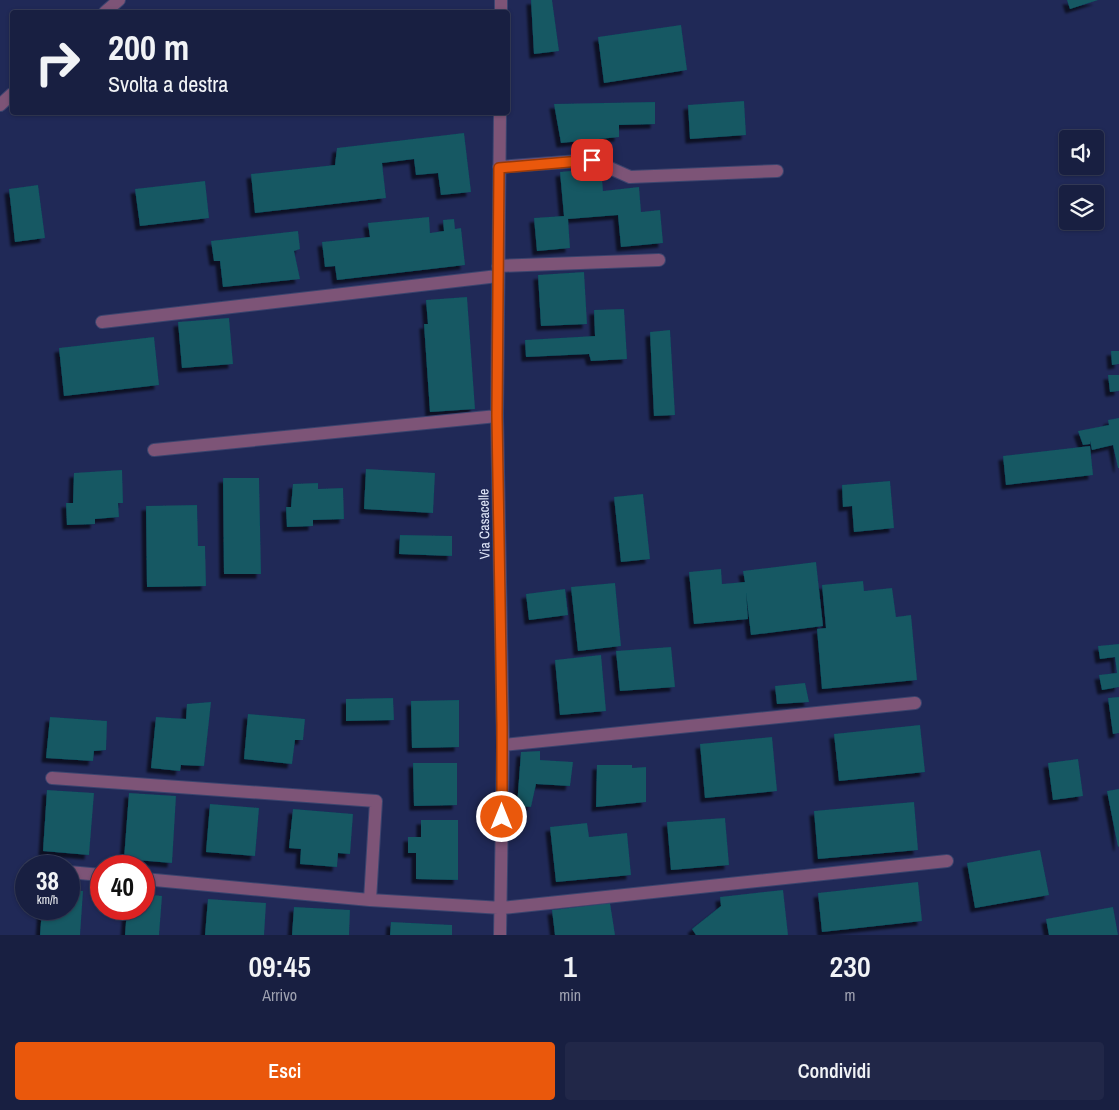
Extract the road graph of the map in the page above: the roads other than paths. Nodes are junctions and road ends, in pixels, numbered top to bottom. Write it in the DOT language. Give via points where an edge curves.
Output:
graph roads {
  1 [pos="119,0"];
  2 [pos="107,10"];
  3 [pos="10,96"];
  4 [pos="0,105"];
  5 [pos="500,115"];
  6 [pos="499,168"];
  7 [pos="776,171"];
  8 [pos="659,260"];
  9 [pos="498,271"];
  10 [pos="102,322"];
  11 [pos="497,416"];
  12 [pos="154,450"];
  13 [pos="915,703"];
  14 [pos="502,745"];
  15 [pos="52,778"];
  16 [pos="947,861"];
  17 [pos="155,880"];
  18 [pos="370,900"];
  19 [pos="502,908"];
  20 [pos="500,935"];
  1 -- 2 [label="street"];
  3 -- 4 [label="street"];
  5 -- 6 [label="street, Via Casacelle"];
  6 -- 7 [label="street" via="592,160 630,177"];
  6 -- 9 [label="street, Via Casacelle"];
  8 -- 9 [label="street"];
  9 -- 10 [label="street"];
  9 -- 11 [label="street, Via Casacelle"];
  11 -- 12 [label="street"];
  11 -- 14 [label="street, Via Casacelle"];
  13 -- 14 [label="street"];
  14 -- 19 [label="street, Via Casacelle"];
  15 -- 18 [label="street" via="376,801"];
  16 -- 19 [label="street"];
  17 -- 18 [label="street"];
  18 -- 19 [label="street"];
  19 -- 20 [label="street, Via Casacelle"];
}
